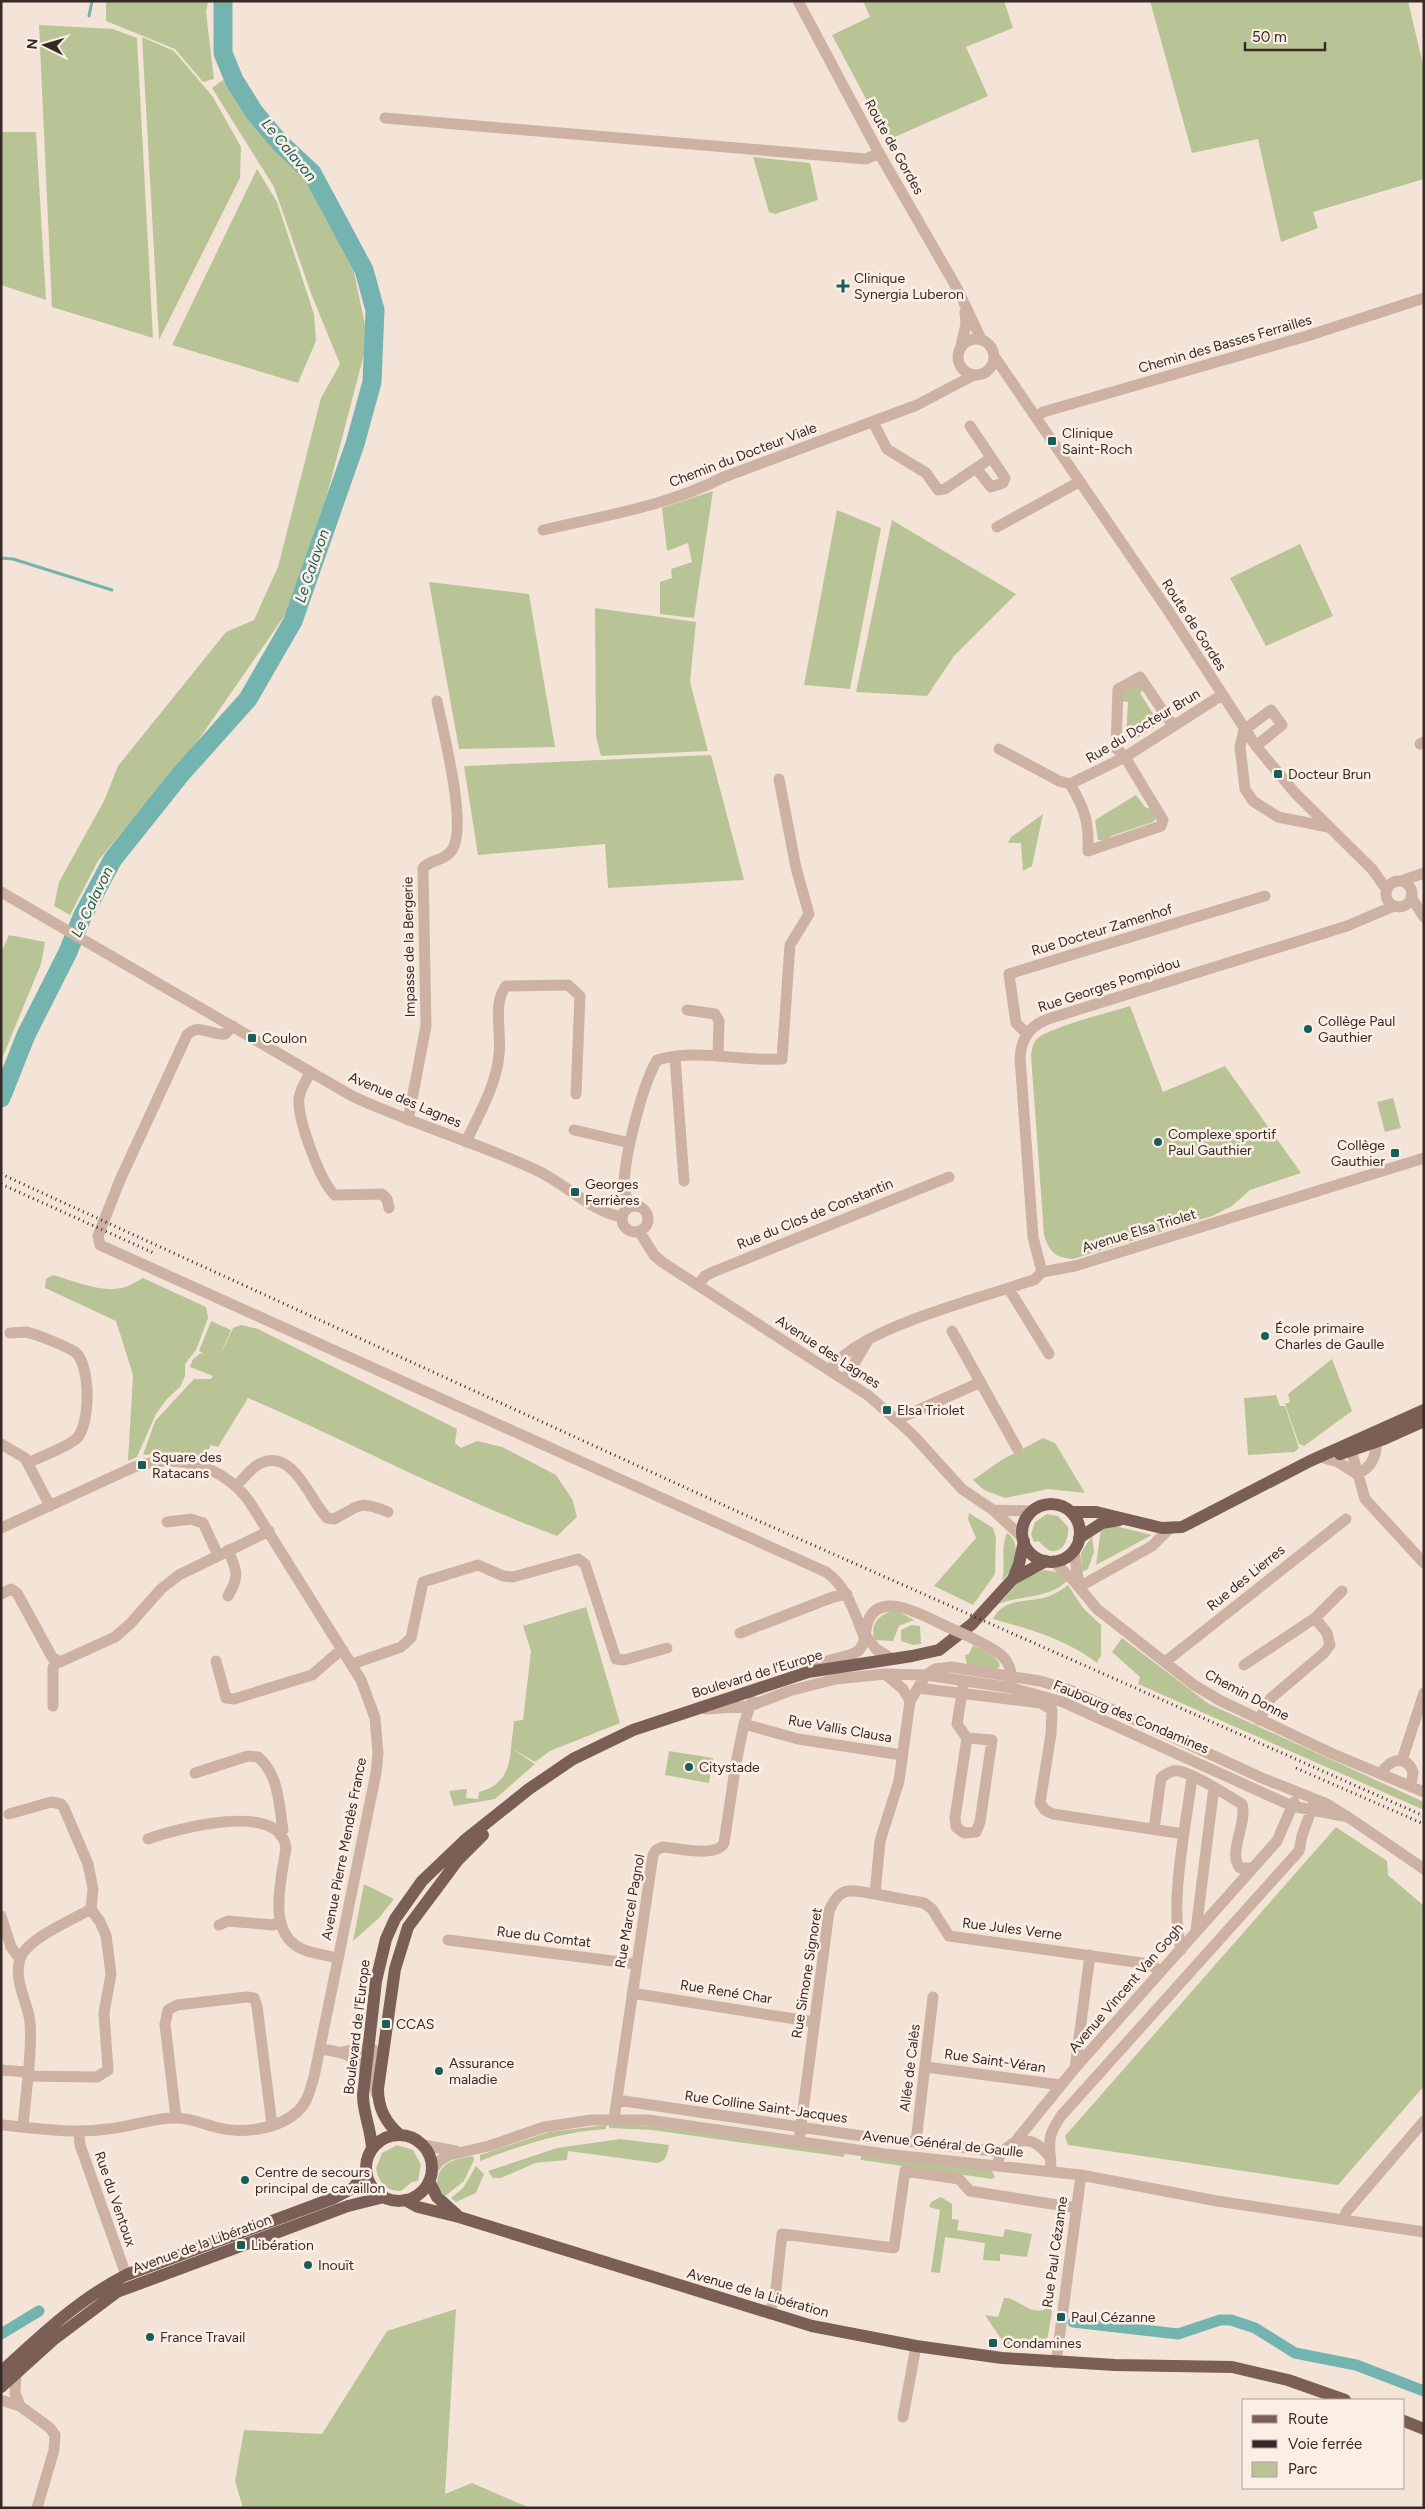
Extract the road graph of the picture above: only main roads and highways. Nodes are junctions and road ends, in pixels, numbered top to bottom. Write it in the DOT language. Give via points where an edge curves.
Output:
graph roads {
  1 [pos="1424,1410"];
  2 [pos="1424,1420"];
  3 [pos="1376,1436"];
  4 [pos="1353,1444"];
  5 [pos="1310,1460"];
  6 [pos="1071,1512"];
  7 [pos="1128,1520"];
  8 [pos="1023,1540"];
  9 [pos="1077,1544"];
  10 [pos="1050,1561"];
  11 [pos="1013,1579"];
  12 [pos="529,1789"];
  13 [pos="400,2134"];
  14 [pos="372,2148"];
  15 [pos="366,2172"];
  16 [pos="430,2175"];
  17 [pos="384,2197"];
  18 [pos="405,2200"];
  19 [pos="459,2217"];
  20 [pos="1,2372"];
  21 [pos="1,2387"];
  22 [pos="1342,2399"];
  23 [pos="1405,2422"];
  24 [pos="1424,2429"];
  1 -- 3 [label="main road"];
  2 -- 3 [label="main road"];
  3 -- 4 [label="main road"];
  4 -- 5 [label="main road"];
  4 -- 5 [label="main road" via="1324,1458"];
  5 -- 7 [label="main road" via="1187,1525 1169,1529"];
  6 -- 7 [label="main road" via="1096,1512"];
  6 -- 8 [label="main road" via="1052,1504 1032,1511 1023,1526"];
  6 -- 9 [label="main road" via="1078,1521"];
  7 -- 9 [label="main road" via="1102,1523"];
  8 -- 10 [label="main road" via="1030,1552"];
  8 -- 11 [label="main road, Boulevard de l'Europe"];
  9 -- 10 [label="main road" via="1065,1558"];
  10 -- 11 [label="main road, Boulevard de l'Europe"];
  11 -- 12 [label="main road, Boulevard de l'Europe" via="972,1624 939,1650 808,1672 632,1730 601,1744"];
  12 -- 13 [label="main road, Boulevard de l'Europe" via="458,1860 410,1923 395,1969 378,2080 378,2097 384,2116"];
  12 -- 14 [label="main road, Boulevard de l'Europe" via="447,1856 422,1881 402,1907 386,1939 380,1960 365,2073 363,2106"];
  13 -- 14 [label="main road" via="384,2138"];
  13 -- 16 [label="main road" via="423,2145 431,2161"];
  14 -- 15 [label="main road"];
  15 -- 17 [label="main road" via="372,2187"];
  15 -- 20 [label="main road, Avenue de la Libération" via="353,2188 334,2198 126,2275 105,2286 74,2308"];
  16 -- 18 [label="main road" via="419,2193"];
  16 -- 19 [label="main road, Avenue de la Libération" via="437,2197"];
  17 -- 18 [label="main road"];
  17 -- 21 [label="main road, Avenue de la Libération" via="348,2206 117,2292 53,2340"];
  18 -- 19 [label="main road, Avenue de la Libération" via="418,2207"];
  19 -- 22 [label="main road, Avenue de la Libération" via="812,2326 974,2355 1056,2363 1232,2367 1288,2380"];
  23 -- 24 [label="main road"];
}
